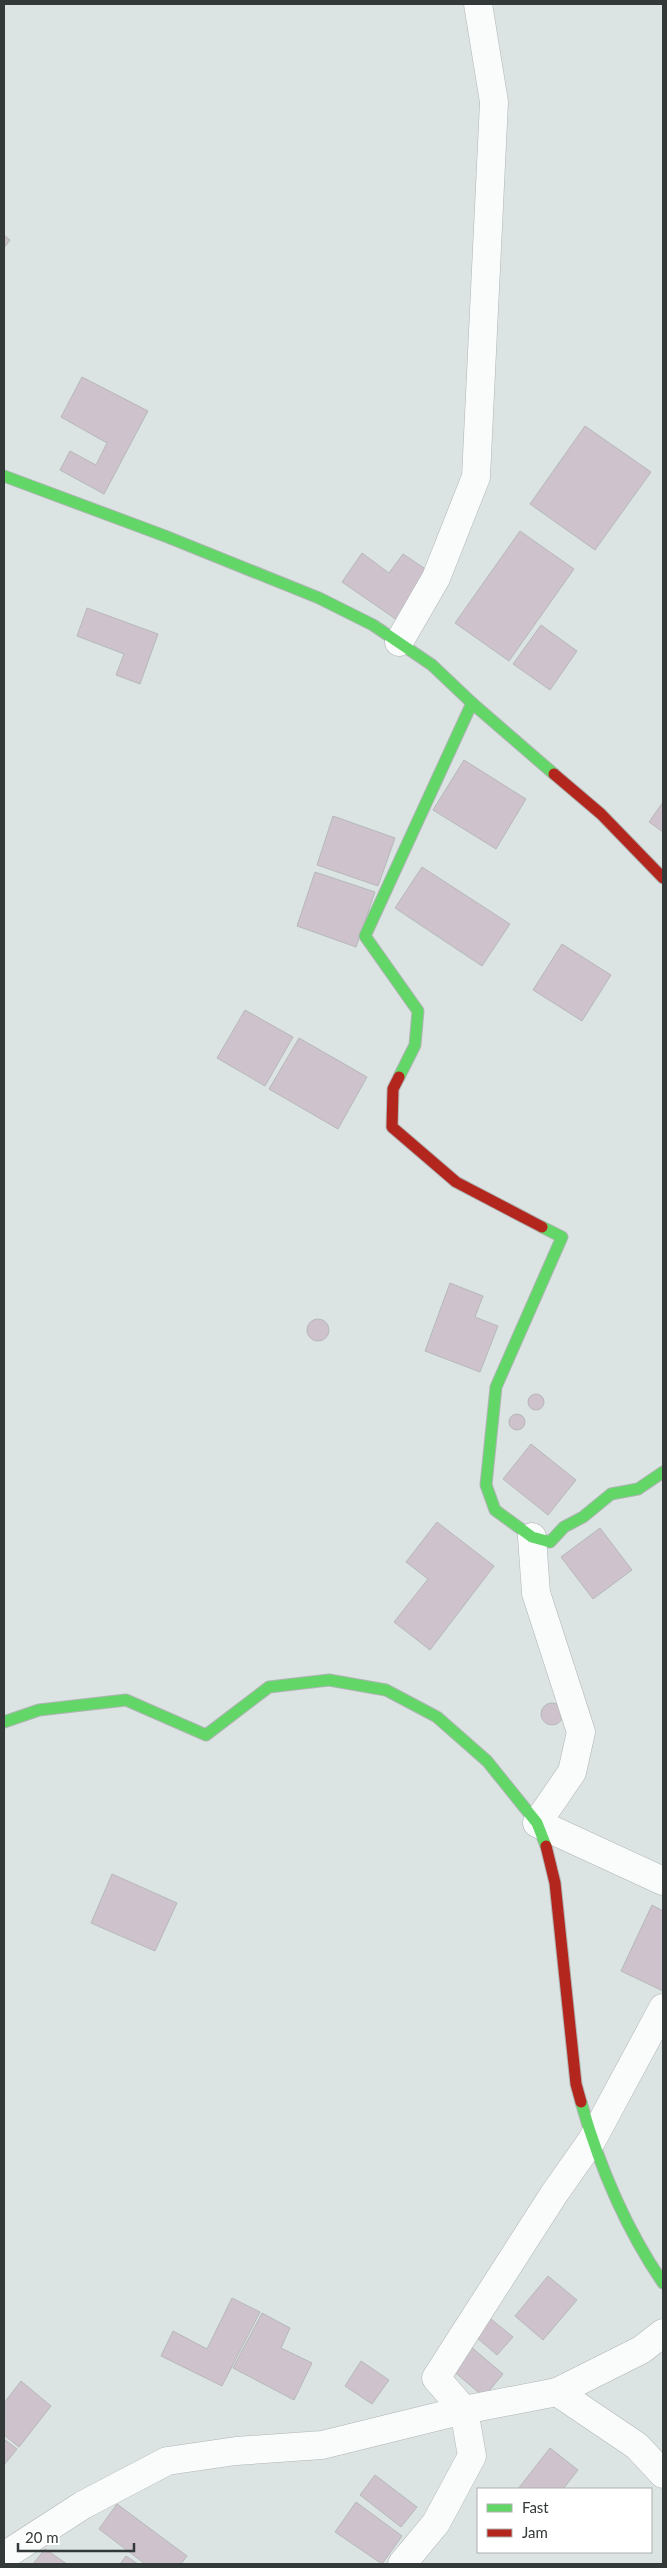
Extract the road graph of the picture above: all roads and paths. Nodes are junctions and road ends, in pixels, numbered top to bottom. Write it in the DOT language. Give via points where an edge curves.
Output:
graph roads {
  1 [pos="478,4"];
  2 [pos="4,476"];
  3 [pos="399,642"];
  4 [pos="472,703"];
  5 [pos="663,878"];
  6 [pos="663,1472"];
  7 [pos="532,1537"];
  8 [pos="4,1722"];
  9 [pos="537,1823"];
  10 [pos="663,1880"];
  11 [pos="663,2008"];
  12 [pos="592,2140"];
  13 [pos="663,2283"];
  14 [pos="663,2333"];
  15 [pos="557,2392"];
  16 [pos="464,2410"];
  17 [pos="663,2474"];
  18 [pos="4,2556"];
  19 [pos="402,2564"];
  1 -- 3 [label="street" via="494,102 476,477 436,578"];
  2 -- 3 [label="street" via="320,598"];
  3 -- 4 [label="street" via="432,665"];
  4 -- 5 [label="street" via="601,814"];
  4 -- 7 [label="street" via="365,936 418,1011 415,1045 393,1089 392,1127 456,1182 562,1237 496,1387 486,1485 495,1510"];
  6 -- 7 [label="street" via="638,1489 611,1494 583,1517 564,1527 550,1542"];
  7 -- 9 [label="street" via="536,1593 581,1732 572,1772"];
  8 -- 9 [label="street" via="39,1710 126,1700 206,1735 270,1687 328,1680 386,1690 438,1717 487,1761"];
  9 -- 10 [label="street"];
  9 -- 12 [label="street" via="550,1852 556,1883 576,2084"];
  11 -- 12 [label="street"];
  12 -- 13 [label="street" via="642,2252"];
  12 -- 16 [label="street" via="436,2378"];
  14 -- 15 [label="street" via="641,2350"];
  15 -- 16 [label="street"];
  15 -- 17 [label="street" via="637,2446"];
  16 -- 18 [label="street" via="322,2445 236,2451 167,2461 83,2505"];
  16 -- 19 [label="street" via="472,2456 436,2523"];
}
